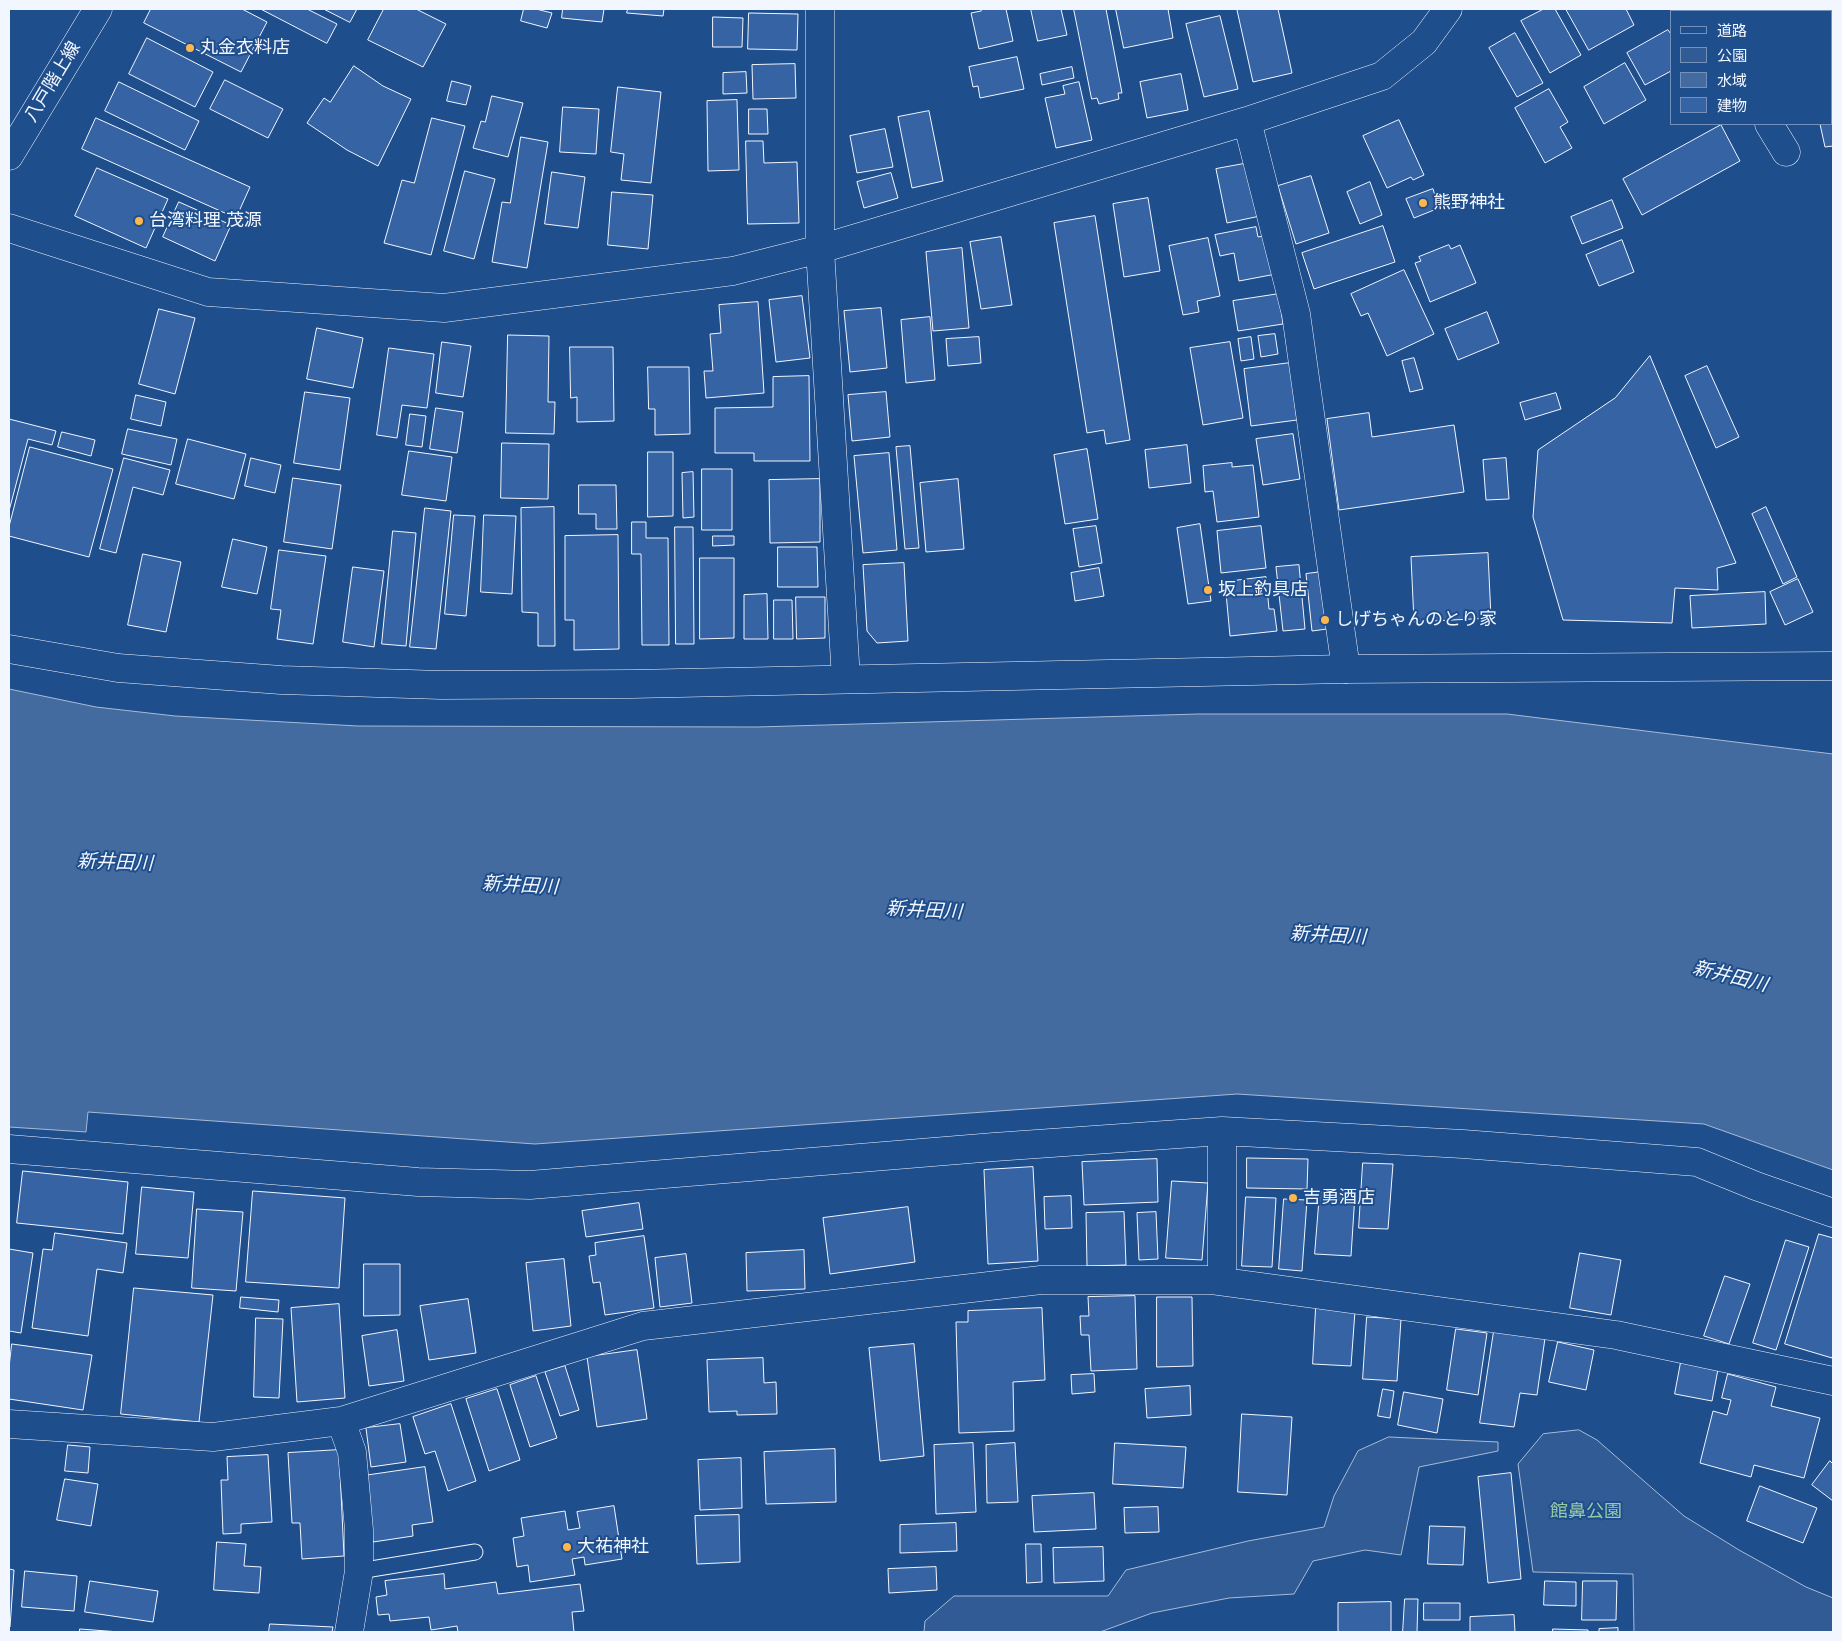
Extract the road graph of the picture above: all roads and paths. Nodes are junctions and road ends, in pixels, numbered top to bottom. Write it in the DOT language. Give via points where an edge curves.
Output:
graph roads {
  1 [pos="98,9"];
  2 [pos="820,9"];
  3 [pos="1448,9"];
  4 [pos="1246,121"];
  5 [pos="1770,125"];
  6 [pos="1786,152"];
  7 [pos="9,156"];
  8 [pos="9,228"];
  9 [pos="820,249"];
  10 [pos="9,649"];
  11 [pos="1833,666"];
  12 [pos="1346,669"];
  13 [pos="846,679"];
  14 [pos="1222,1131"];
  15 [pos="9,1149"];
  16 [pos="1833,1213"];
  17 [pos="1222,1281"];
  18 [pos="1833,1381"];
  19 [pos="341,1421"];
  20 [pos="9,1424"];
  21 [pos="475,1552"];
  22 [pos="359,1571"];
  23 [pos="348,1632"];
  1 -- 7 [label="street, 八戸階上線"];
  2 -- 9 [label="street"];
  3 -- 4 [label="street" via="1424,42 1382,76"];
  4 -- 9 [label="street"];
  4 -- 12 [label="street" via="1296,314"];
  5 -- 6 [label="street"];
  8 -- 9 [label="street" via="208,292 444,308 733,271"];
  9 -- 13 [label="street"];
  10 -- 13 [label="street" via="118,668 291,680 460,685"];
  11 -- 12 [label="street"];
  12 -- 13 [label="street"];
  14 -- 15 [label="street" via="530,1185 418,1182"];
  14 -- 16 [label="street" via="1697,1162"];
  14 -- 17 [label="street"];
  17 -- 18 [label="street" via="1616,1335"];
  17 -- 19 [label="street" via="1041,1280 643,1326"];
  19 -- 20 [label="street" via="212,1437"];
  19 -- 22 [label="street" via="352,1452"];
  21 -- 22 [label="lane"];
  22 -- 23 [label="street"];
}
